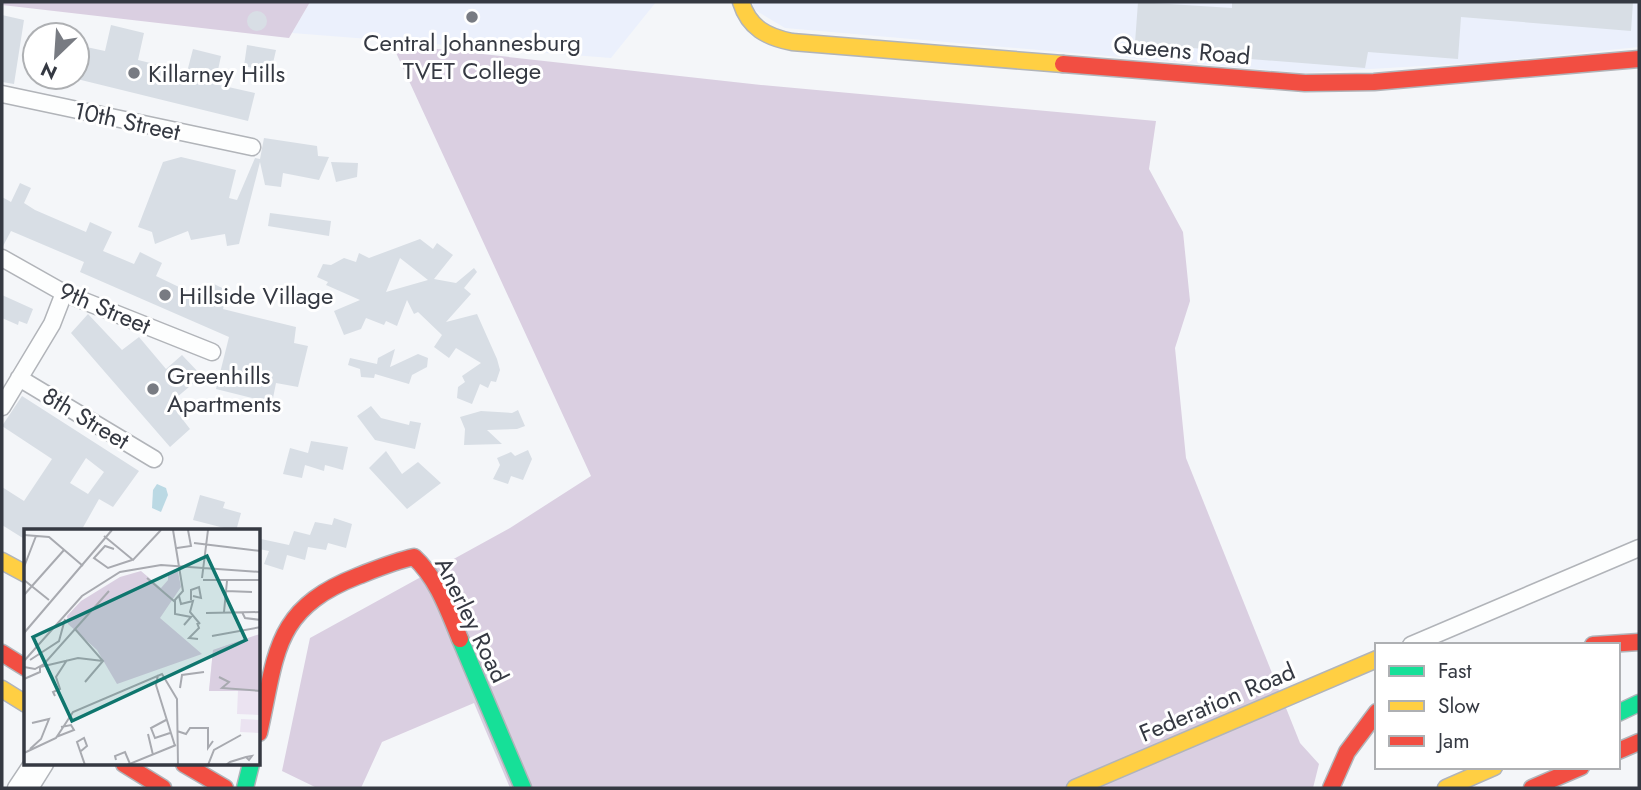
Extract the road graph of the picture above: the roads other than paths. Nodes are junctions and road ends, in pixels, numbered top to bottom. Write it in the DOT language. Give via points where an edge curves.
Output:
graph roads {
  1 [pos="741,2"];
  2 [pos="1639,59"];
  3 [pos="2,94"];
  4 [pos="253,146"];
  5 [pos="2,258"];
  6 [pos="64,293"];
  7 [pos="212,352"];
  8 [pos="19,378"];
  9 [pos="2,407"];
  10 [pos="154,459"];
  11 [pos="1639,548"];
  12 [pos="2,550"];
  13 [pos="2,561"];
  14 [pos="24,561"];
  15 [pos="24,574"];
  16 [pos="1639,642"];
  17 [pos="1415,643"];
  18 [pos="1620,643"];
  19 [pos="2,653"];
  20 [pos="1375,660"];
  21 [pos="24,666"];
  22 [pos="2,689"];
  23 [pos="264,693"];
  24 [pos="24,703"];
  25 [pos="1639,704"];
  26 [pos="1620,712"];
  27 [pos="1375,715"];
  28 [pos="261,717"];
  29 [pos="1639,742"];
  30 [pos="1620,750"];
  31 [pos="31,766"];
  32 [pos="44,766"];
  33 [pos="127,766"];
  34 [pos="187,766"];
  35 [pos="251,766"];
  36 [pos="1489,769"];
  37 [pos="1576,769"];
  38 [pos="16,788"];
  39 [pos="30,788"];
  40 [pos="163,788"];
  41 [pos="225,788"];
  42 [pos="245,788"];
  43 [pos="523,788"];
  44 [pos="1075,788"];
  45 [pos="1331,788"];
  46 [pos="1446,788"];
  47 [pos="1532,788"];
  1 -- 2 [label="main road, Queens Road" via="744,14 761,33 803,44 1305,83 1374,82"];
  3 -- 4 [label="street, 10th Street"];
  5 -- 6 [label="street, 9th Street"];
  6 -- 7 [label="street, 9th Street"];
  6 -- 8 [label="street" via="52,324"];
  8 -- 9 [label="street"];
  8 -- 10 [label="street, 8th Street"];
  11 -- 17 [label="street"];
  12 -- 14 [label="main road"];
  13 -- 15 [label="main road"];
  16 -- 18 [label="main road"];
  19 -- 21 [label="main road"];
  20 -- 44 [label="main road, Federation Road"];
  22 -- 24 [label="main road"];
  23 -- 28 [label="main road, Anerley Road"];
  23 -- 43 [label="main road, Anerley Road" via="289,624 301,608 359,577 414,557 442,597"];
  25 -- 26 [label="main road"];
  27 -- 45 [label="main road" via="1347,752"];
  29 -- 30 [label="main road"];
  31 -- 38 [label="street"];
  32 -- 39 [label="street"];
  33 -- 40 [label="main road"];
  34 -- 41 [label="main road"];
  35 -- 42 [label="main road"];
  36 -- 46 [label="main road"];
  37 -- 47 [label="main road"];
}
